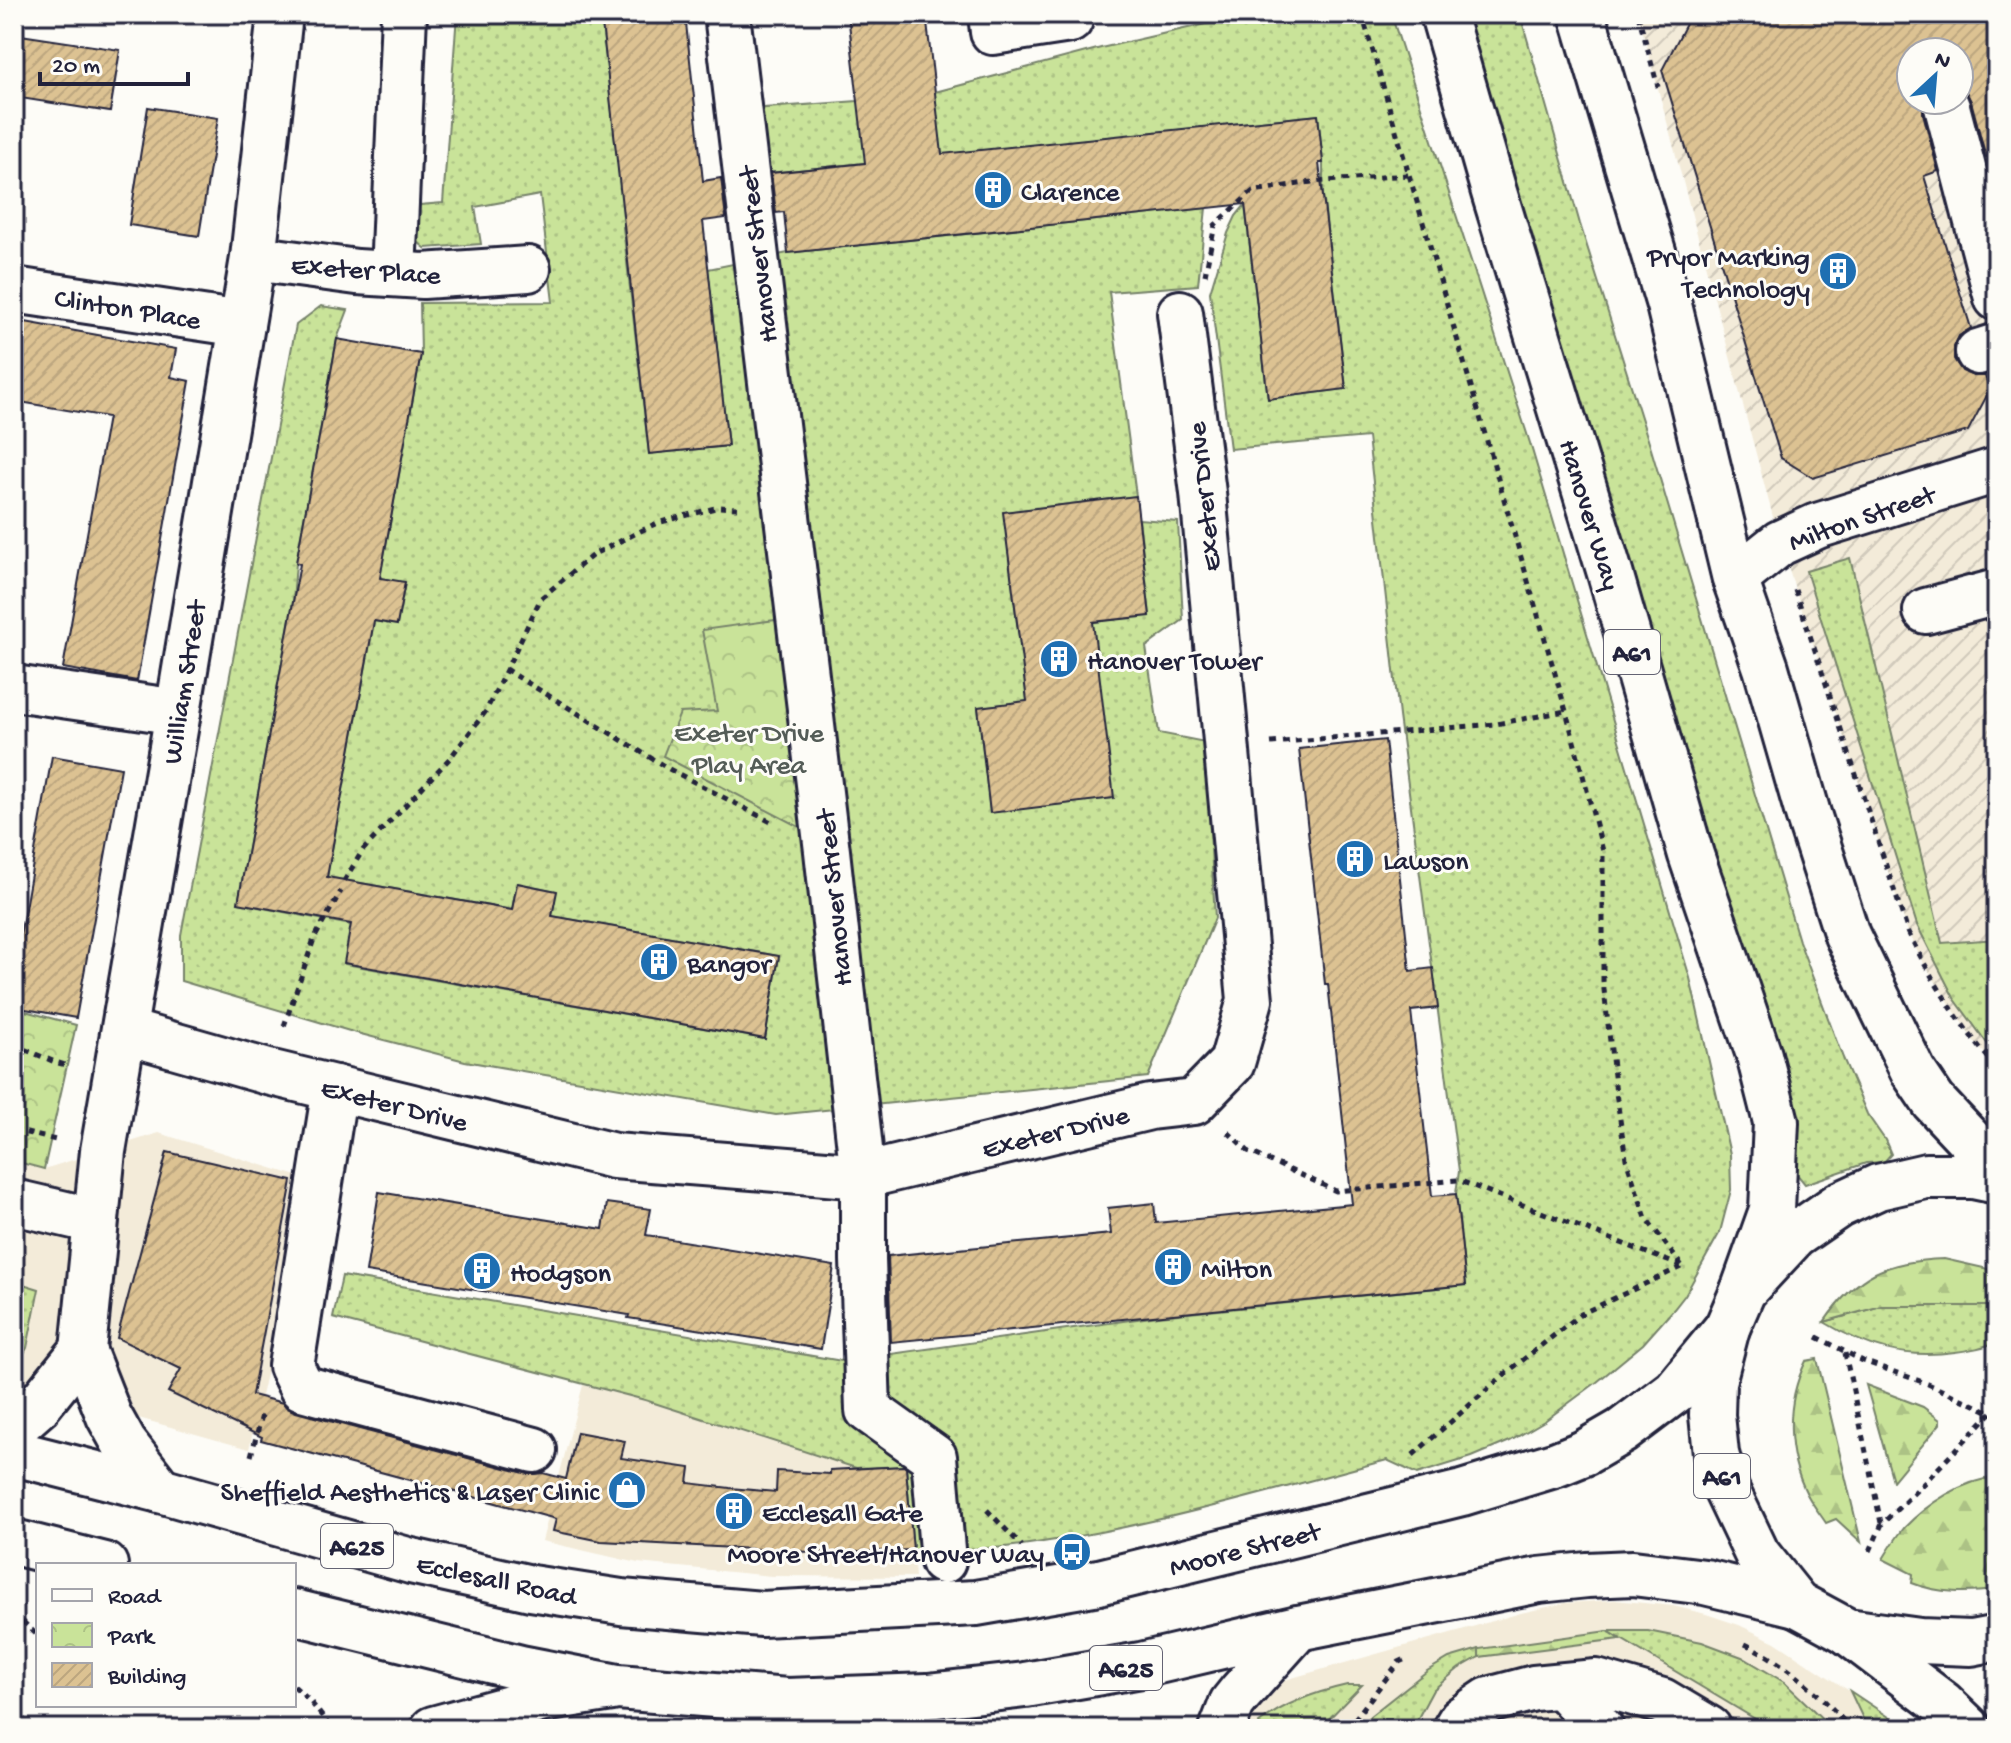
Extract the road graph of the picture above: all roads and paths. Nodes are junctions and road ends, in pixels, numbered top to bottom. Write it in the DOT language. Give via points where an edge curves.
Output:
graph roads {
  1 [pos="280,14"];
  2 [pos="404,14"];
  3 [pos="727,14"];
  4 [pos="991,14"];
  5 [pos="1068,14"];
  6 [pos="1362,14"];
  7 [pos="1443,14"];
  8 [pos="1582,14"];
  9 [pos="1638,14"];
  10 [pos="1658,90"];
  11 [pos="1951,116"];
  12 [pos="1409,175"];
  13 [pos="1986,202"];
  14 [pos="253,258"];
  15 [pos="528,269"];
  16 [pos="393,274"];
  17 [pos="14,290"];
  18 [pos="1997,298"];
  19 [pos="1180,313"];
  20 [pos="242,324"];
  21 [pos="1997,470"];
  22 [pos="786,510"];
  23 [pos="1780,543"];
  24 [pos="1735,579"];
  25 [pos="1997,592"];
  26 [pos="1926,611"];
  27 [pos="505,669"];
  28 [pos="14,688"];
  29 [pos="1566,711"];
  30 [pos="178,712"];
  31 [pos="1226,747"];
  32 [pos="827,851"];
  33 [pos="344,881"];
  34 [pos="341,891"];
  35 [pos="124,1031"];
  36 [pos="14,1045"];
  37 [pos="1997,1068"];
  38 [pos="268,1072"];
  39 [pos="115,1077"];
  40 [pos="335,1088"];
  41 [pos="1194,1102"];
  42 [pos="1997,1169"];
  43 [pos="863,1176"];
  44 [pos="1997,1181"];
  45 [pos="14,1202"];
  46 [pos="95,1221"];
  47 [pos="1682,1266"];
  48 [pos="1735,1310"];
  49 [pos="1817,1337"];
  50 [pos="83,1350"];
  51 [pos="1845,1352"];
  52 [pos="1997,1404"];
  53 [pos="1994,1413"];
  54 [pos="14,1427"];
  55 [pos="534,1450"];
  56 [pos="14,1453"];
  57 [pos="934,1457"];
  58 [pos="1407,1460"];
  59 [pos="160,1490"];
  60 [pos="1882,1524"];
  61 [pos="14,1542"];
  62 [pos="1870,1551"];
  63 [pos="1030,1554"];
  64 [pos="943,1561"];
  65 [pos="97,1563"];
  66 [pos="1797,1604"];
  67 [pos="706,1610"];
  68 [pos="296,1612"];
  69 [pos="14,1613"];
  70 [pos="1298,1628"];
  71 [pos="1847,1631"];
  72 [pos="36,1634"];
  73 [pos="1997,1638"];
  74 [pos="1579,1684"];
  75 [pos="618,1687"];
  76 [pos="296,1688"];
  77 [pos="332,1729"];
  78 [pos="433,1729"];
  79 [pos="1222,1729"];
  80 [pos="1455,1729"];
  81 [pos="1601,1729"];
  82 [pos="1638,1729"];
  83 [pos="1709,1729"];
  84 [pos="1969,1729"];
  1 -- 14 [label="main road, William Street"];
  2 -- 16 [label="main road"];
  3 -- 22 [label="main road, Hanover Street"];
  4 -- 5 [label="main road" via="993,32 1070,20"];
  6 -- 12 [label="path"];
  7 -- 48 [label="main road, Hanover Way / A61" via="1686,840 1759,1055 1776,1122 1772,1210"];
  8 -- 24 [label="main road" via="1669,305"];
  9 -- 10 [label="path"];
  11 -- 13 [label="main road"];
  12 -- 19 [label="path" via="1253,191 1215,225 1200,298"];
  12 -- 29 [label="path"];
  13 -- 18 [label="main road"];
  14 -- 16 [label="main road, Exeter Place"];
  14 -- 20 [label="main road, William Street"];
  15 -- 16 [label="main road, Exeter Place"];
  17 -- 20 [label="main road, Clinton Place"];
  19 -- 31 [label="main road, Exeter Drive"];
  20 -- 30 [label="main road, William Street"];
  21 -- 23 [label="main road, Milton Street" via="1817,526"];
  22 -- 27 [label="path" via="719,507 657,523 594,554 541,598"];
  22 -- 32 [label="main road, Hanover Street"];
  23 -- 24 [label="main road, Milton Street"];
  23 -- 37 [label="path" via="1908,932 1973,1040"];
  24 -- 42 [label="main road" via="1847,935 1913,1071 1934,1102"];
  25 -- 26 [label="main road"];
  27 -- 32 [label="path" via="669,769"];
  27 -- 33 [label="path" via="486,711 450,758 363,850"];
  28 -- 30 [label="main road"];
  29 -- 31 [label="path" via="1496,724"];
  29 -- 47 [label="path" via="1603,851 1603,981 1626,1159 1646,1218"];
  30 -- 35 [label="main road, William Street"];
  31 -- 41 [label="main road, Exeter Drive" via="1250,1000 1232,1063"];
  32 -- 43 [label="main road, Hanover Street"];
  34 -- 38 [label="path" via="314,939"];
  35 -- 38 [label="main road, Exeter Drive"];
  35 -- 39 [label="main road, William Street"];
  36 -- 39 [label="path"];
  38 -- 40 [label="main road, Exeter Drive"];
  39 -- 46 [label="main road, William Street"];
  40 -- 43 [label="main road, Exeter Drive" via="614,1156"];
  40 -- 55 [label="main road" via="291,1366 302,1388"];
  41 -- 43 [label="main road, Exeter Drive" via="1150,1107"];
  41 -- 47 [label="path" via="1248,1151 1336,1191 1458,1180"];
  43 -- 57 [label="main road, Hanover Street" via="868,1410"];
  44 -- 48 [label="main road, Moore Street / A61" via="1926,1176 1878,1187 1839,1205 1794,1236"];
  45 -- 46 [label="main road"];
  46 -- 50 [label="main road, William Street"];
  47 -- 58 [label="path" via="1581,1314"];
  48 -- 66 [label="main road, Moore Street / A61" via="1713,1382 1716,1454 1726,1489 1757,1554"];
  48 -- 67 [label="main road, Moore Street / A625" via="1675,1391 1622,1431 1557,1464 1462,1493 1099,1582 976,1603 762,1614"];
  49 -- 51 [label="path"];
  50 -- 54 [label="main road"];
  50 -- 59 [label="main road, William Street" via="109,1416"];
  51 -- 53 [label="path"];
  51 -- 60 [label="path"];
  52 -- 53 [label="path"];
  53 -- 60 [label="path"];
  56 -- 59 [label="main road, Ecclesall Road / A625"];
  57 -- 63 [label="path"];
  57 -- 64 [label="main road"];
  59 -- 67 [label="main road, Ecclesall Road / A625" via="411,1561 531,1588"];
  60 -- 62 [label="path"];
  61 -- 65 [label="main road"];
  66 -- 70 [label="main road, Moore Street / A625" via="1705,1582 1633,1573 1539,1580"];
  66 -- 71 [label="main road, Moore Street / A61"];
  68 -- 75 [label="main road, A625"];
  69 -- 72 [label="path"];
  70 -- 75 [label="main road, Moore Street / A625" via="1141,1665 928,1696 799,1701"];
  70 -- 79 [label="main road" via="1232,1703"];
  71 -- 73 [label="main road, Moore Street / A61" via="1920,1641"];
  71 -- 84 [label="main road, A61"];
  74 -- 80 [label="main road" via="1489,1700"];
  74 -- 81 [label="main road"];
  74 -- 82 [label="main road"];
  74 -- 83 [label="main road" via="1662,1701"];
  75 -- 78 [label="main road" via="543,1699"];
  76 -- 77 [label="path"];
}
